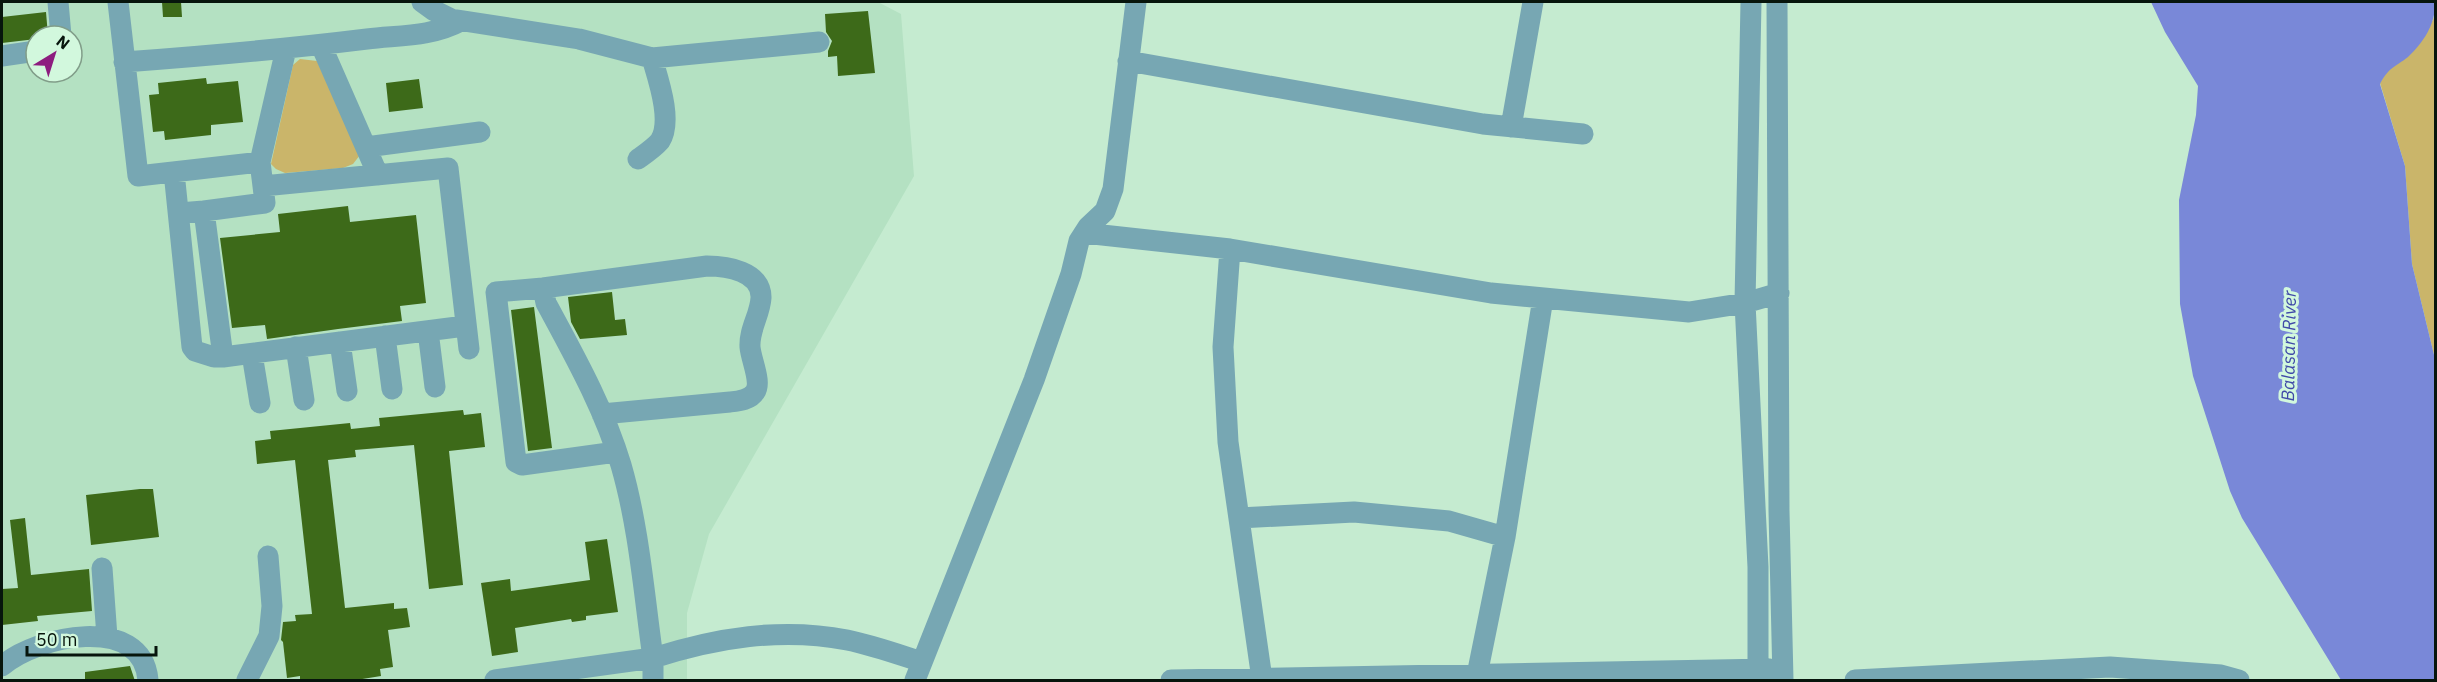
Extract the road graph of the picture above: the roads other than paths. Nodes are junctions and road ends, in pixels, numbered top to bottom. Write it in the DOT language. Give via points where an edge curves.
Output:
graph roads {
  1 [pos="58,2"];
  2 [pos="118,2"];
  3 [pos="422,2"];
  4 [pos="1136,2"];
  5 [pos="1533,2"];
  6 [pos="1751,2"];
  7 [pos="1777,2"];
  8 [pos="461,21"];
  9 [pos="60,24"];
  10 [pos="819,42"];
  11 [pos="321,45"];
  12 [pos="286,49"];
  13 [pos="24,53"];
  14 [pos="2,56"];
  15 [pos="652,58"];
  16 [pos="1128,61"];
  17 [pos="124,62"];
  18 [pos="1511,127"];
  19 [pos="480,132"];
  20 [pos="1583,134"];
  21 [pos="366,147"];
  22 [pos="638,159"];
  23 [pos="260,162"];
  24 [pos="174,172"];
  25 [pos="378,175"];
  26 [pos="263,186"];
  27 [pos="204,211"];
  28 [pos="179,213"];
  29 [pos="1084,233"];
  30 [pos="1230,249"];
  31 [pos="543,288"];
  32 [pos="1779,293"];
  33 [pos="1543,298"];
  34 [pos="1745,303"];
  35 [pos="465,326"];
  36 [pos="428,331"];
  37 [pos="385,336"];
  38 [pos="340,342"];
  39 [pos="296,347"];
  40 [pos="469,350"];
  41 [pos="252,354"];
  42 [pos="222,357"];
  43 [pos="435,387"];
  44 [pos="392,389"];
  45 [pos="347,391"];
  46 [pos="304,400"];
  47 [pos="260,403"];
  48 [pos="602,414"];
  49 [pos="616,452"];
  50 [pos="1239,518"];
  51 [pos="1505,537"];
  52 [pos="268,556"];
  53 [pos="102,568"];
  54 [pos="107,638"];
  55 [pos="652,658"];
  56 [pos="2,666"];
  57 [pos="1758,670"];
  58 [pos="918,671"];
  59 [pos="1477,675"];
  60 [pos="1783,675"];
  61 [pos="1518,677"];
  62 [pos="1262,679"];
  63 [pos="148,681"];
  64 [pos="247,681"];
  65 [pos="495,681"];
  66 [pos="652,681"];
  67 [pos="1171,681"];
  68 [pos="1855,681"];
  69 [pos="2239,681"];
  1 -- 9 [label="street"];
  2 -- 17 [label="street"];
  3 -- 8 [label="street"];
  4 -- 16 [label="street"];
  5 -- 18 [label="street"];
  6 -- 34 [label="street"];
  7 -- 32 [label="street"];
  8 -- 11 [label="street" via="424,35"];
  8 -- 15 [label="street" via="579,39"];
  10 -- 15 [label="street"];
  11 -- 12 [label="street"];
  11 -- 21 [label="street"];
  12 -- 17 [label="street"];
  12 -- 23 [label="street"];
  13 -- 14 [label="street"];
  15 -- 22 [label="street" via="665,124 662,138"];
  16 -- 18 [label="street"];
  16 -- 29 [label="street" via="1111,198 1105,211"];
  17 -- 24 [label="street" via="138,176"];
  18 -- 20 [label="street"];
  19 -- 21 [label="street"];
  21 -- 25 [label="street"];
  23 -- 24 [label="street"];
  23 -- 26 [label="street"];
  24 -- 28 [label="street"];
  25 -- 26 [label="street"];
  25 -- 35 [label="street" via="448,168"];
  26 -- 27 [label="street" via="265,203"];
  27 -- 28 [label="street"];
  27 -- 42 [label="street"];
  28 -- 42 [label="street" via="192,347 205,355"];
  29 -- 30 [label="street"];
  29 -- 58 [label="street" via="1034,380"];
  30 -- 33 [label="street"];
  30 -- 50 [label="street" via="1223,347 1228,442"];
  31 -- 48 [label="street" via="546,303"];
  31 -- 48 [label="street" via="722,266 740,271 757,284 761,298 750,341 758,383 753,395 730,402"];
  31 -- 49 [label="street" via="495,292 514,460 522,465"];
  32 -- 34 [label="street"];
  32 -- 60 [label="street"];
  33 -- 34 [label="street" via="1689,312"];
  33 -- 51 [label="street"];
  34 -- 57 [label="street" via="1758,567"];
  35 -- 36 [label="street"];
  35 -- 40 [label="street"];
  36 -- 37 [label="street"];
  36 -- 43 [label="street"];
  37 -- 38 [label="street"];
  37 -- 44 [label="street"];
  38 -- 39 [label="street"];
  38 -- 45 [label="street"];
  39 -- 41 [label="street"];
  39 -- 46 [label="street"];
  41 -- 42 [label="street"];
  41 -- 47 [label="street"];
  48 -- 49 [label="street"];
  49 -- 55 [label="street" via="631,508"];
  50 -- 51 [label="street" via="1354,512 1449,521"];
  50 -- 62 [label="street"];
  51 -- 59 [label="street"];
  52 -- 64 [label="street" via="272,606 269,636"];
  53 -- 54 [label="street"];
  54 -- 56 [label="street" via="36,645"];
  54 -- 63 [label="street" via="137,652 147,668"];
  55 -- 58 [label="street" via="693,646 769,633 814,635 848,640"];
  55 -- 65 [label="street"];
  55 -- 66 [label="street"];
  57 -- 60 [label="street"];
  57 -- 61 [label="street"];
  59 -- 61 [label="street"];
  59 -- 62 [label="street"];
  62 -- 67 [label="street"];
  68 -- 69 [label="street" via="2110,666 2221,675"];
}
